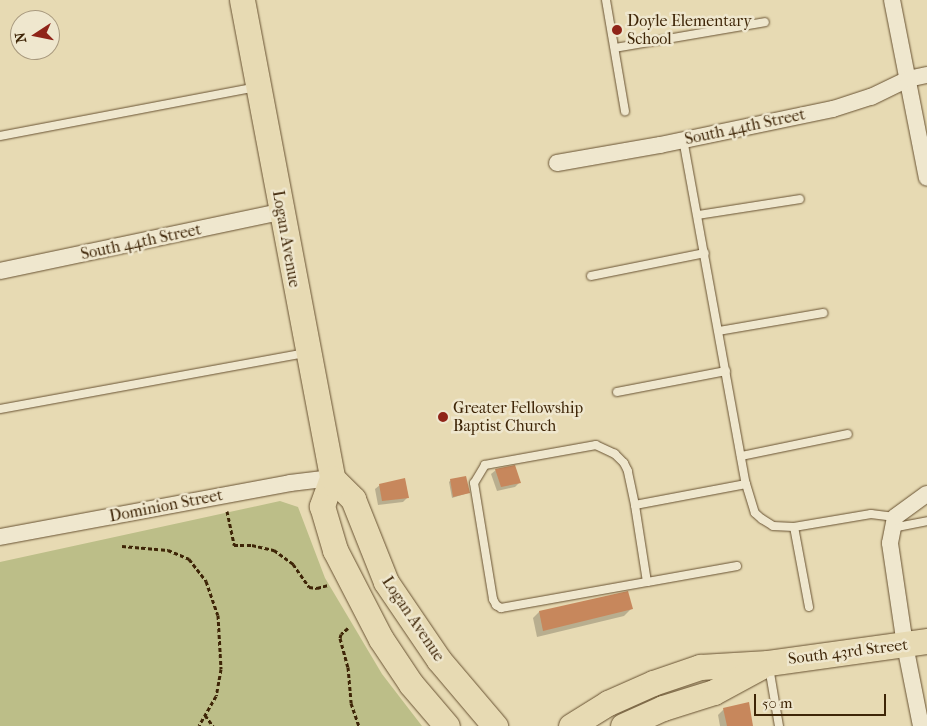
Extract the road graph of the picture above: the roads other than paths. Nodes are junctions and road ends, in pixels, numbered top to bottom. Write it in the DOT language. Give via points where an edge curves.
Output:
graph roads {
  1 [pos="242,0"];
  2 [pos="606,0"];
  3 [pos="892,0"];
  4 [pos="765,22"];
  5 [pos="615,48"];
  6 [pos="927,75"];
  7 [pos="908,78"];
  8 [pos="258,87"];
  9 [pos="625,111"];
  10 [pos="0,136"];
  11 [pos="683,140"];
  12 [pos="557,163"];
  13 [pos="927,178"];
  14 [pos="800,199"];
  15 [pos="281,212"];
  16 [pos="698,215"];
  17 [pos="705,253"];
  18 [pos="0,271"];
  19 [pos="590,276"];
  20 [pos="823,313"];
  21 [pos="719,331"];
  22 [pos="307,352"];
  23 [pos="726,371"];
  24 [pos="617,392"];
  25 [pos="0,409"];
  26 [pos="848,434"];
  27 [pos="741,456"];
  28 [pos="332,478"];
  29 [pos="746,484"];
  30 [pos="927,494"];
  31 [pos="634,505"];
  32 [pos="927,521"];
  33 [pos="893,523"];
  34 [pos="794,527"];
  35 [pos="0,537"];
  36 [pos="737,566"];
  37 [pos="647,582"];
  38 [pos="809,607"];
  39 [pos="916,643"];
  40 [pos="768,663"];
  41 [pos="448,726"];
  42 [pos="495,726"];
  43 [pos="571,726"];
  44 [pos="623,726"];
  45 [pos="779,726"];
  46 [pos="922,726"];
  1 -- 8 [label="main road, Logan Avenue"];
  2 -- 5 [label="lane"];
  3 -- 7 [label="street"];
  4 -- 5 [label="lane"];
  5 -- 9 [label="lane"];
  6 -- 7 [label="street, South 44th Street"];
  7 -- 11 [label="street, South 44th Street" via="872,97 832,109"];
  7 -- 13 [label="street"];
  8 -- 10 [label="lane"];
  8 -- 15 [label="main road, Logan Avenue"];
  11 -- 12 [label="street, South 44th Street"];
  11 -- 16 [label="lane"];
  14 -- 16 [label="lane"];
  15 -- 18 [label="street, South 44th Street"];
  15 -- 22 [label="main road, Logan Avenue"];
  16 -- 17 [label="lane"];
  17 -- 19 [label="lane"];
  17 -- 21 [label="lane"];
  20 -- 21 [label="lane"];
  21 -- 23 [label="lane"];
  22 -- 25 [label="lane"];
  22 -- 28 [label="main road, Logan Avenue"];
  23 -- 24 [label="lane"];
  23 -- 27 [label="lane"];
  26 -- 27 [label="lane"];
  27 -- 29 [label="lane"];
  28 -- 35 [label="street, Dominion Street"];
  28 -- 41 [label="main road, Logan Avenue" via="322,506 335,550 381,639 411,684"];
  28 -- 42 [label="main road, Logan Avenue" via="353,499 386,582 438,660"];
  29 -- 31 [label="lane"];
  29 -- 34 [label="lane" via="755,513 762,520 773,526"];
  30 -- 33 [label="street"];
  31 -- 37 [label="lane"];
  31 -- 37 [label="lane" via="624,462 596,445 485,465 474,483 496,605 502,608"];
  32 -- 33 [label="lane"];
  33 -- 34 [label="lane" via="871,514"];
  33 -- 39 [label="street" via="890,543"];
  34 -- 38 [label="lane"];
  36 -- 37 [label="lane"];
  39 -- 40 [label="main road, South 43rd Street"];
  39 -- 46 [label="street"];
  40 -- 43 [label="main road, South 43rd Street" via="700,667 608,703"];
  40 -- 44 [label="main road, South 43rd Street" via="714,692 663,708"];
  40 -- 45 [label="lane"];
}
